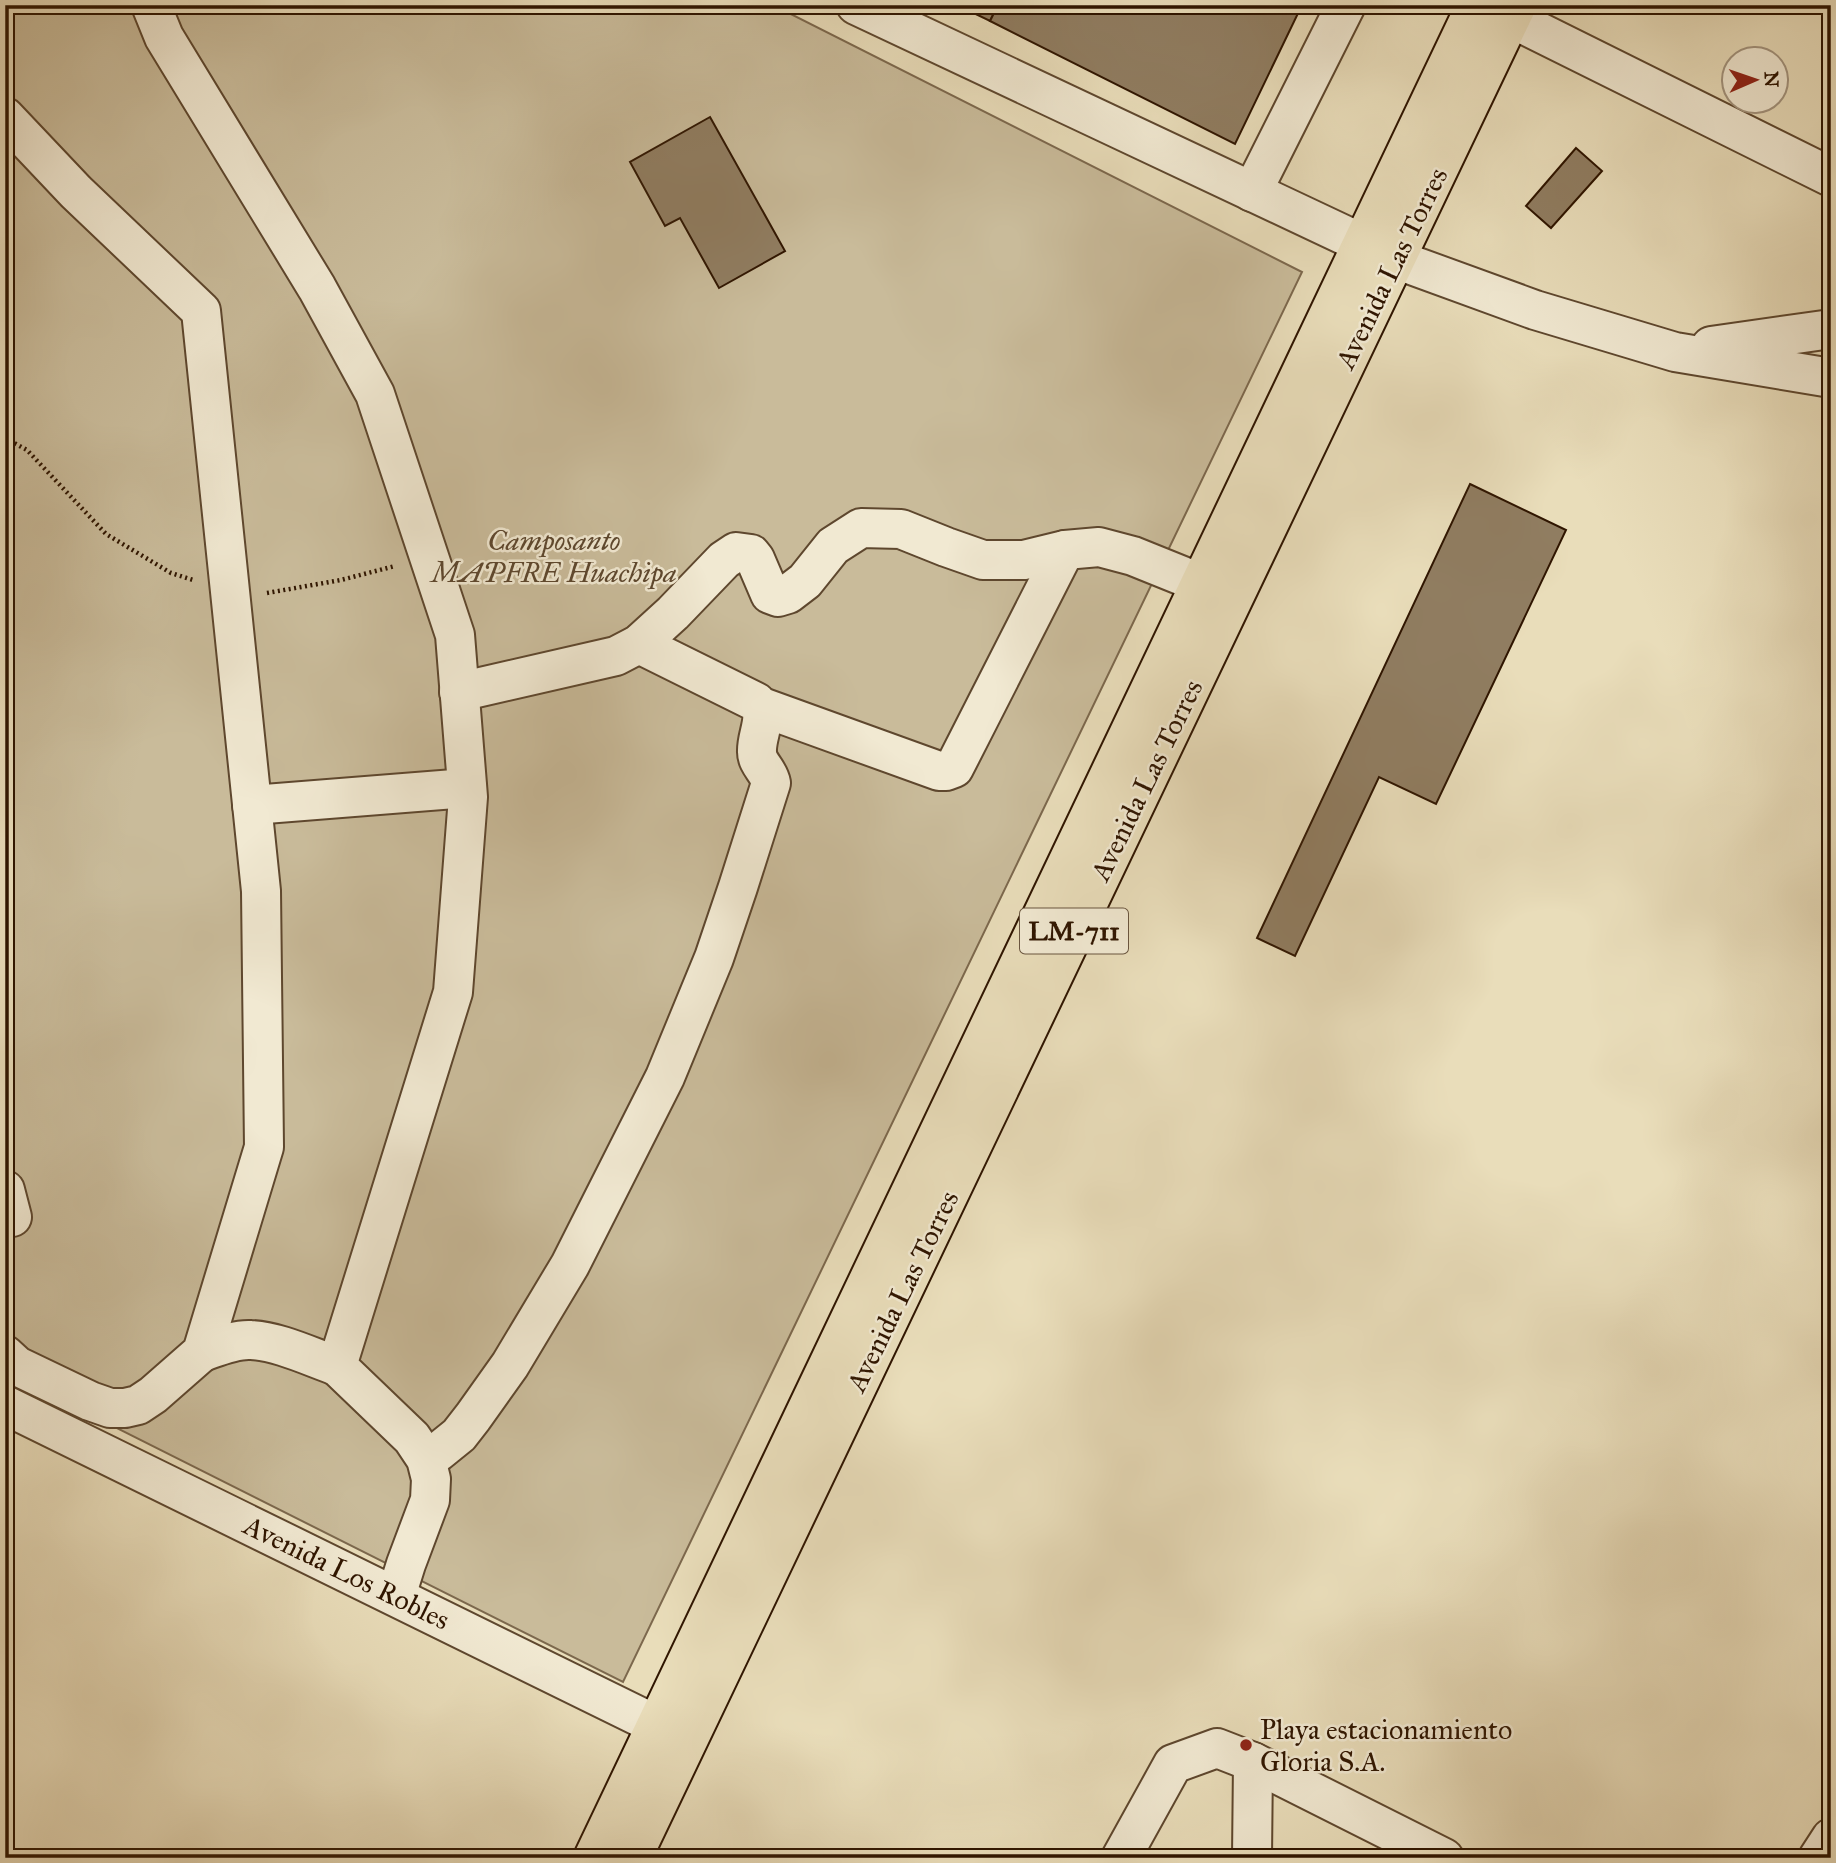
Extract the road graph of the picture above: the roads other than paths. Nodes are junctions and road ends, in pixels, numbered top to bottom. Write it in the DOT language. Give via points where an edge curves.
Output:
graph roads {
  1 [pos="151,5"];
  2 [pos="856,5"];
  3 [pos="1346,5"];
  4 [pos="1501,9"];
  5 [pos="5,117"];
  6 [pos="1831,177"];
  7 [pos="1252,192"];
  8 [pos="1378,251"];
  9 [pos="1831,329"];
  10 [pos="1675,352"];
  11 [pos="1831,379"];
  12 [pos="1065,550"];
  13 [pos="1200,583"];
  14 [pos="639,644"];
  15 [pos="459,692"];
  16 [pos="762,707"];
  17 [pos="467,788"];
  18 [pos="252,806"];
  19 [pos="202,1352"];
  20 [pos="5,1355"];
  21 [pos="337,1366"];
  22 [pos="5,1405"];
  23 [pos="426,1459"];
  24 [pos="396,1596"];
  25 [pos="673,1732"];
  26 [pos="1253,1762"];
  27 [pos="1831,1838"];
  28 [pos="593,1858"];
  29 [pos="632,1858"];
  30 [pos="1121,1858"];
  31 [pos="1252,1858"];
  32 [pos="1444,1858"];
  33 [pos="1818,1858"];
  1 -- 15 [label="street" via="164,37 317,288 375,394 455,635"];
  2 -- 7 [label="street"];
  3 -- 7 [label="street"];
  4 -- 6 [label="street"];
  4 -- 8 [label="main road, Avenida Las Torres / LM-711"];
  5 -- 18 [label="street" via="201,311"];
  7 -- 8 [label="street"];
  8 -- 10 [label="street" via="1535,310"];
  8 -- 13 [label="main road, Avenida Las Torres / LM-711"];
  8 -- 25 [label="main road, Avenida Las Torres / LM-711"];
  9 -- 10 [label="street"];
  10 -- 11 [label="street"];
  12 -- 13 [label="street" via="1099,547"];
  12 -- 14 [label="street" via="1024,560 983,560 901,529 860,528 833,546 805,581 778,597 770,594 751,554 736,552"];
  12 -- 16 [label="street" via="954,768 939,771"];
  13 -- 25 [label="main road, Avenida Las Torres / LM-711"];
  14 -- 15 [label="street" via="616,656"];
  14 -- 16 [label="street"];
  15 -- 17 [label="street"];
  16 -- 23 [label="street" via="757,756 771,783 714,958 665,1077 570,1265 510,1365 459,1435"];
  17 -- 18 [label="street"];
  17 -- 21 [label="street" via="453,992"];
  18 -- 19 [label="street" via="261,891 264,1147"];
  19 -- 20 [label="street" via="153,1395 125,1408 90,1401 16,1366"];
  19 -- 21 [label="street" via="250,1339"];
  21 -- 23 [label="street" via="412,1438"];
  22 -- 24 [label="street, Avenida Los Robles"];
  23 -- 24 [label="street" via="430,1500"];
  24 -- 25 [label="street, Avenida Los Robles"];
  25 -- 28 [label="main road, Avenida Las Torres / LM-711"];
  25 -- 29 [label="main road, Avenida Las Torres / LM-711"];
  26 -- 30 [label="street" via="1217,1748 1172,1765"];
  26 -- 31 [label="street"];
  26 -- 32 [label="street"];
  27 -- 33 [label="street"];
}
